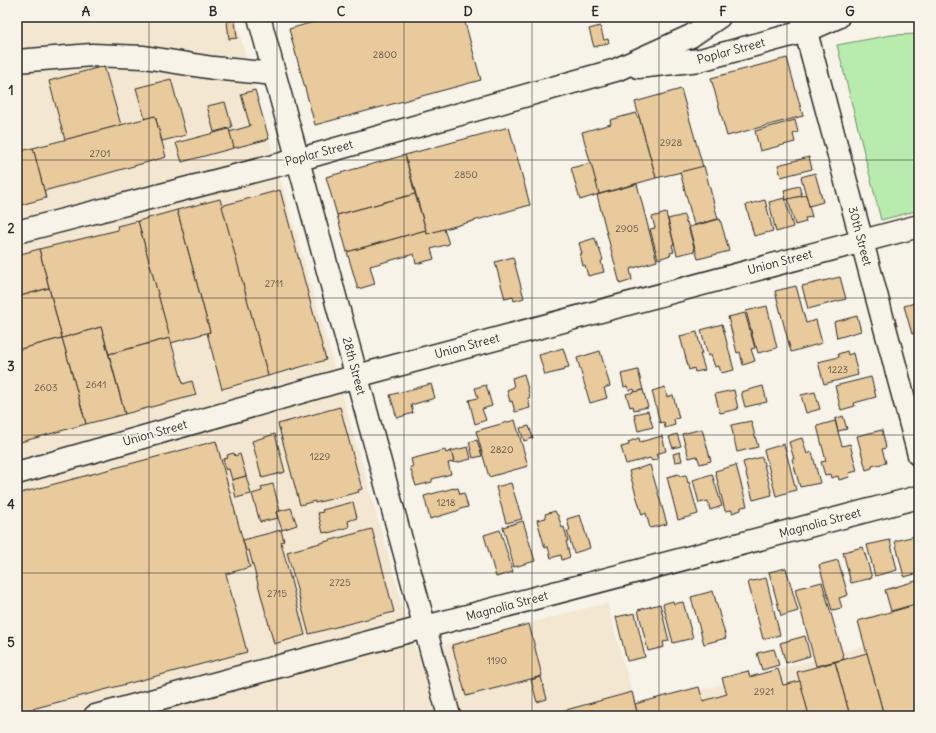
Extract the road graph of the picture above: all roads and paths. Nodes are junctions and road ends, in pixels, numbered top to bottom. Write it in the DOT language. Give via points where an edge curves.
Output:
graph roads {
  1 [pos="259,17"];
  2 [pos="719,17"];
  3 [pos="838,17"];
  4 [pos="804,24"];
  5 [pos="17,61"];
  6 [pos="620,69"];
  7 [pos="274,74"];
  8 [pos="296,160"];
  9 [pos="919,226"];
  10 [pos="17,232"];
  11 [pos="861,240"];
  12 [pos="357,376"];
  13 [pos="919,455"];
  14 [pos="17,473"];
  15 [pos="919,497"];
  16 [pos="425,627"];
  17 [pos="95,716"];
  18 [pos="448,716"];
  1 -- 7 [label="street, 28th Street"];
  2 -- 6 [label="street, Poplar Street" via="691,36"];
  3 -- 4 [label="street, Poplar Street"];
  4 -- 6 [label="street, Poplar Street" via="700,60"];
  4 -- 11 [label="street, 30th Street"];
  5 -- 7 [label="street" via="92,55 144,57"];
  6 -- 8 [label="street, Poplar Street"];
  7 -- 8 [label="street, 28th Street"];
  8 -- 10 [label="street, Poplar Street"];
  8 -- 12 [label="street, 28th Street"];
  9 -- 11 [label="street, Union Street"];
  11 -- 12 [label="street, Union Street"];
  11 -- 13 [label="street, 30th Street"];
  12 -- 14 [label="street, Union Street"];
  12 -- 16 [label="street, 28th Street"];
  15 -- 16 [label="street, Magnolia Street"];
  16 -- 17 [label="street, Magnolia Street"];
  16 -- 18 [label="street, 28th Street"];
}
